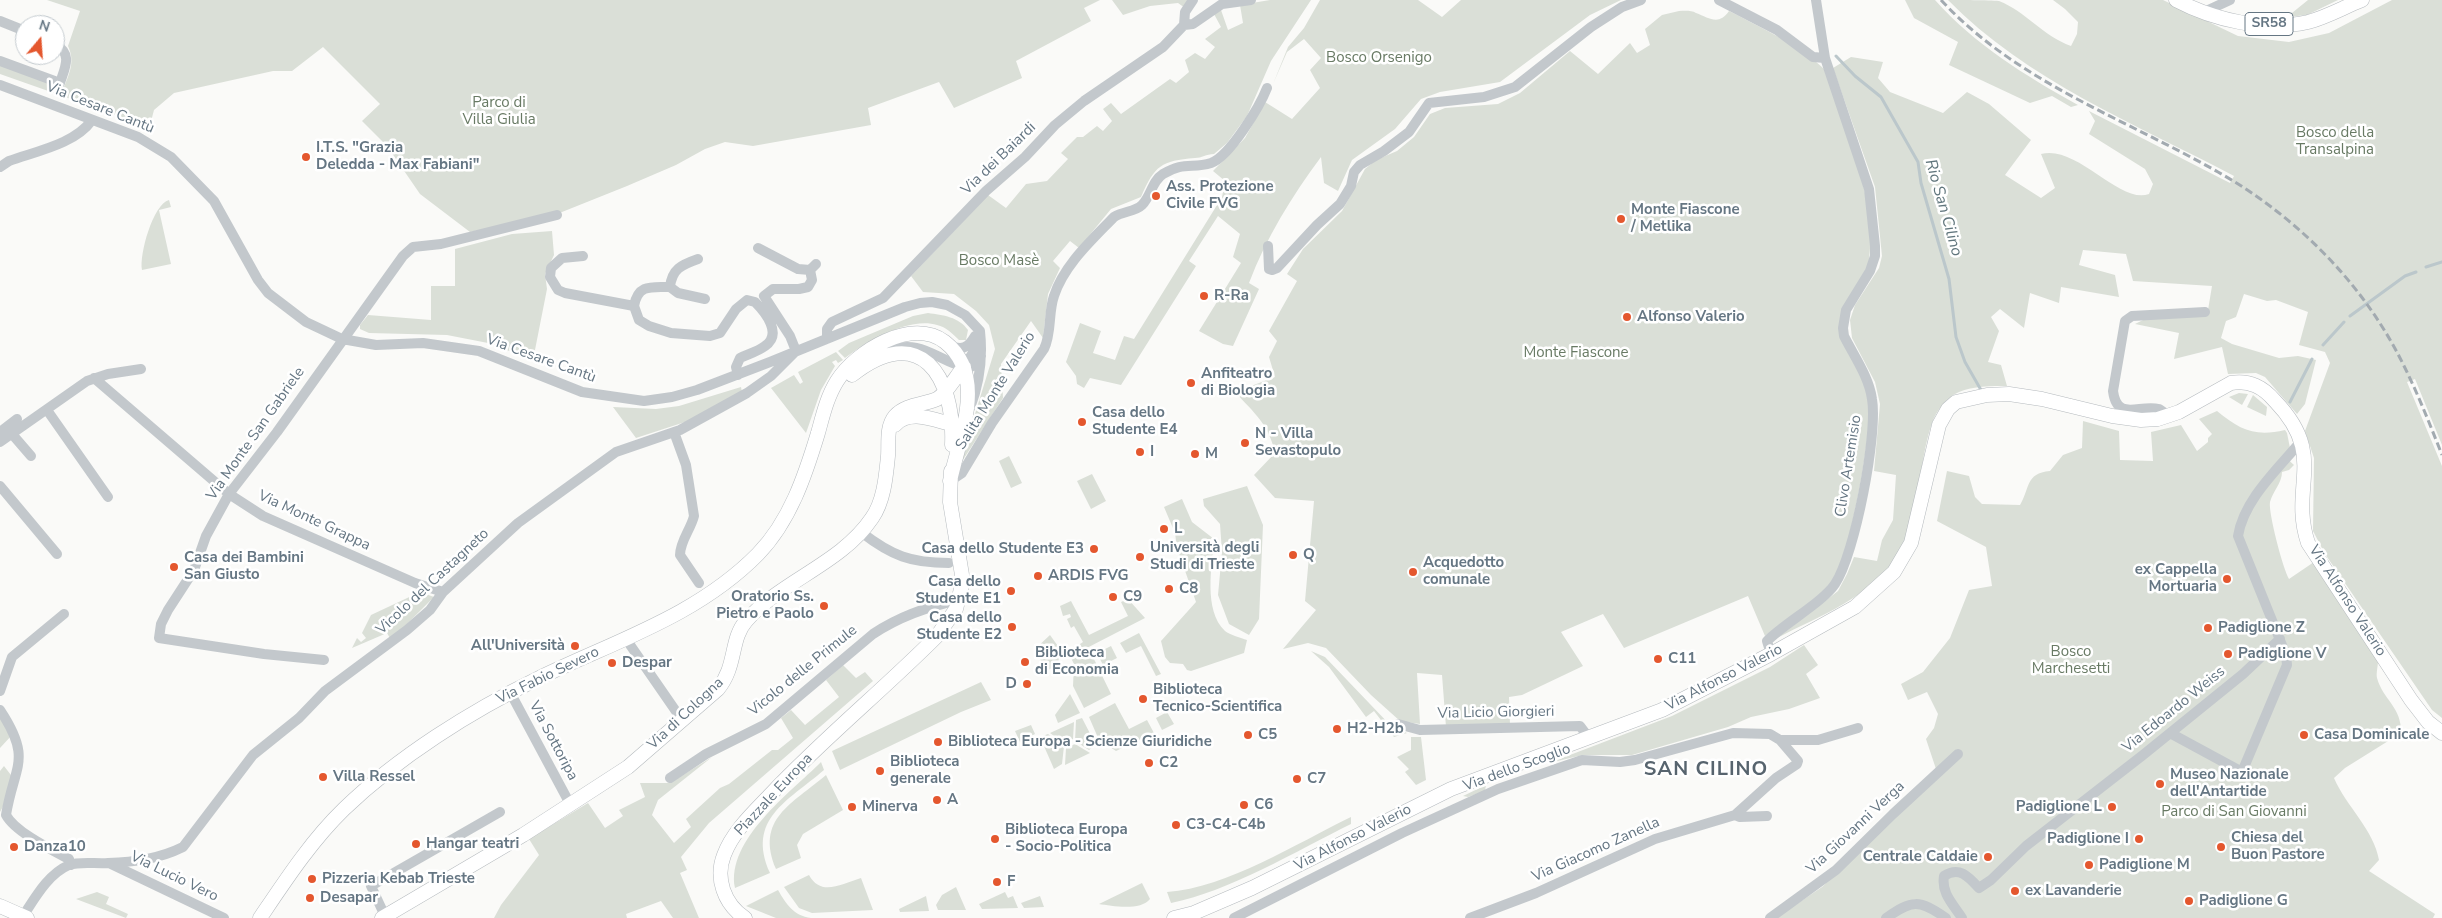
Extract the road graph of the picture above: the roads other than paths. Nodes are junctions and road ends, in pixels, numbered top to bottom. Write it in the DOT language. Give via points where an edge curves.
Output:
graph roads {
  1 [pos="1193,0"];
  2 [pos="1251,0"];
  3 [pos="1641,0"];
  4 [pos="1719,0"];
  5 [pos="1816,0"];
  6 [pos="2176,0"];
  7 [pos="2230,0"];
  8 [pos="2362,0"];
  9 [pos="2204,12"];
  10 [pos="0,21"];
  11 [pos="1184,24"];
  12 [pos="15,27"];
  13 [pos="65,51"];
  14 [pos="1825,58"];
  15 [pos="0,61"];
  16 [pos="0,85"];
  17 [pos="1267,88"];
  18 [pos="92,120"];
  19 [pos="0,168"];
  20 [pos="557,215"];
  21 [pos="1268,246"];
  22 [pos="758,248"];
  23 [pos="583,256"];
  24 [pos="698,259"];
  25 [pos="670,287"];
  26 [pos="705,299"];
  27 [pos="634,306"];
  28 [pos="2204,312"];
  29 [pos="970,321"];
  30 [pos="976,335"];
  31 [pos="342,339"];
  32 [pos="827,339"];
  33 [pos="948,344"];
  34 [pos="796,351"];
  35 [pos="982,353"];
  36 [pos="862,367"];
  37 [pos="964,367"];
  38 [pos="141,369"];
  39 [pos="738,375"];
  40 [pos="94,378"];
  41 [pos="946,389"];
  42 [pos="47,410"];
  43 [pos="2168,417"];
  44 [pos="17,419"];
  45 [pos="958,426"];
  46 [pos="0,432"];
  47 [pos="674,432"];
  48 [pos="818,432"];
  49 [pos="888,432"];
  50 [pos="12,434"];
  51 [pos="2302,440"];
  52 [pos="0,442"];
  53 [pos="32,456"];
  54 [pos="950,481"];
  55 [pos="0,486"];
  56 [pos="229,494"];
  57 [pos="108,497"];
  58 [pos="861,532"];
  59 [pos="57,554"];
  60 [pos="950,563"];
  61 [pos="698,583"];
  62 [pos="443,592"];
  63 [pos="960,600"];
  64 [pos="64,614"];
  65 [pos="626,639"];
  66 [pos="2280,639"];
  67 [pos="1771,654"];
  68 [pos="324,660"];
  69 [pos="0,691"];
  70 [pos="510,692"];
  71 [pos="0,710"];
  72 [pos="682,720"];
  73 [pos="1398,724"];
  74 [pos="1858,728"];
  75 [pos="2170,733"];
  76 [pos="2442,733"];
  77 [pos="1589,738"];
  78 [pos="1780,740"];
  79 [pos="1958,754"];
  80 [pos="1491,773"];
  81 [pos="670,778"];
  82 [pos="1452,789"];
  83 [pos="1498,789"];
  84 [pos="570,804"];
  85 [pos="1459,806"];
  86 [pos="500,812"];
  87 [pos="1735,814"];
  88 [pos="1768,816"];
  89 [pos="111,863"];
  90 [pos="70,864"];
  91 [pos="2,908"];
  92 [pos="25,917"];
  93 [pos="384,917"];
  94 [pos="224,918"];
  95 [pos="260,918"];
  96 [pos="745,918"];
  97 [pos="1174,918"];
  98 [pos="1234,918"];
  99 [pos="1470,918"];
  100 [pos="1770,918"];
  101 [pos="1886,918"];
  102 [pos="1946,918"];
  103 [pos="1962,918"];
  1 -- 11 [label="street, Via dei Baiardi" via="1185,12"];
  2 -- 11 [label="street" via="1222,4 1192,24"];
  3 -- 21 [label="street" via="1622,7 1591,26 1515,87 1484,97 1429,103 1409,132 1360,165 1340,204 1272,270 1269,269"];
  4 -- 14 [label="street" via="1777,30 1813,57"];
  5 -- 14 [label="street, Clivo Artemisio"];
  6 -- 9 [label="main road, SR58"];
  7 -- 9 [label="street"];
  8 -- 9 [label="main road, SR58" via="2320,18 2290,24 2249,23"];
  10 -- 12 [label="street"];
  11 -- 32 [label="street, Via dei Baiardi" via="1163,47 1055,125 883,298 832,322 827,329"];
  13 -- 15 [label="street" via="67,58 60,83"];
  14 -- 67 [label="street, Clivo Artemisio" via="1866,176 1871,204 1875,256 1870,271 1846,310 1842,328 1870,391 1872,431 1859,512 1841,572 1834,586 1767,640"];
  16 -- 18 [label="street, Via Cesare Cantù"];
  17 -- 54 [label="street, Salita Monte Valerio" via="1240,136 1216,161 1180,165 1161,175 1139,208 1122,211 1114,217 1071,264 1054,295 1044,349 992,423 962,473"];
  18 -- 19 [label="street" via="85,130 73,137"];
  18 -- 31 [label="street, Via Cesare Cantù" via="144,140 182,166 214,201 268,293 306,322"];
  20 -- 31 [label="street, Via Monte San Gabriele" via="441,244 413,247"];
  22 -- 34 [label="street" via="798,269 813,267 808,287 773,289 764,296"];
  23 -- 27 [label="street" via="562,258 551,268 550,277 558,290"];
  24 -- 25 [label="street" via="676,268"];
  25 -- 26 [label="street" via="678,293"];
  25 -- 27 [label="street" via="640,290"];
  27 -- 39 [label="street" via="639,320 649,326 671,333 710,336 720,333 736,309 747,300 755,302 772,324 772,335 767,346 740,358 736,367"];
  28 -- 43 [label="street" via="2132,316 2125,321 2114,401 2126,410 2159,409"];
  29 -- 30 [label="street"];
  29 -- 32 [label="street, Via Cesare Cantù" via="946,305 920,303"];
  29 -- 35 [label="street, Via Cesare Cantù" via="980,331"];
  30 -- 33 [label="street" via="965,348"];
  30 -- 37 [label="street" via="974,351"];
  31 -- 39 [label="street, Via Cesare Cantù" via="376,345 423,343 479,351 561,385 612,398 644,401 672,397"];
  31 -- 56 [label="street, Via Monte San Gabriele"];
  32 -- 34 [label="street, Via Cesare Cantù"];
  33 -- 37 [label="main road"];
  33 -- 48 [label="main road, Via Fabio Severo" via="929,334 908,334 868,352 850,365 838,380"];
  34 -- 39 [label="street, Via Cesare Cantù"];
  34 -- 47 [label="street, Vicolo del Castagneto" via="747,393"];
  35 -- 37 [label="street" via="975,365"];
  35 -- 45 [label="street, Via Cesare Cantù" via="980,375"];
  36 -- 37 [label="street, Via Fabio Severo" via="886,352 905,346 932,352"];
  36 -- 41 [label="main road, Via Fabio Severo" via="888,355 903,353 916,356 937,371"];
  36 -- 48 [label="main road, Via Fabio Severo" via="839,391"];
  37 -- 41 [label="main road"];
  37 -- 45 [label="main road" via="969,399"];
  38 -- 40 [label="street"];
  40 -- 42 [label="street"];
  40 -- 56 [label="street, Via Monte Grappa"];
  41 -- 45 [label="main road, Via Fabio Severo" via="962,406"];
  41 -- 49 [label="main road" via="937,398 906,408 895,416"];
  42 -- 50 [label="street"];
  42 -- 57 [label="street"];
  43 -- 51 [label="main road, Via Alfonso Valerio" via="2231,383 2250,383 2260,387 2282,408"];
  43 -- 67 [label="main road, Via Alfonso Valerio" via="2141,420 2112,416 2009,394 1956,402 1943,414 1918,522 1911,543 1894,572 1855,607"];
  44 -- 46 [label="street"];
  45 -- 49 [label="main road" via="914,416 904,417"];
  45 -- 54 [label="main road"];
  47 -- 61 [label="street" via="686,465 694,516 680,554"];
  47 -- 62 [label="street, Vicolo del Castagneto" via="609,456 518,524"];
  48 -- 65 [label="main road, Via Fabio Severo" via="794,500 766,546 730,580 707,596"];
  49 -- 58 [label="main road, Via di Cologna" via="883,492 873,516"];
  50 -- 52 [label="street"];
  50 -- 53 [label="street"];
  51 -- 66 [label="street" via="2245,512 2238,536"];
  51 -- 76 [label="main road, Via Alfonso Valerio" via="2304,524 2308,543 2411,700 2428,722"];
  54 -- 63 [label="main road" via="950,502 963,571"];
  55 -- 59 [label="street"];
  56 -- 62 [label="street, Via Monte Grappa" via="263,516 415,583"];
  56 -- 68 [label="street, Via Monte San Gabriele" via="206,536 194,570 161,624 159,638"];
  58 -- 60 [label="street" via="899,557"];
  58 -- 72 [label="main road, Via di Cologna" via="761,606 745,622 738,634 733,661 724,681"];
  62 -- 89 [label="street, Vicolo del Castagneto" via="430,610 407,630 325,691 299,718 253,755 183,847 153,859"];
  63 -- 81 [label="street, Vicolo delle Primule" via="888,624 766,724 706,754"];
  63 -- 96 [label="main road, Piazzale Europa" via="937,636 751,816 728,848 722,863 722,888 728,903"];
  64 -- 69 [label="street" via="12,657"];
  65 -- 70 [label="main road, Via Fabio Severo"];
  65 -- 72 [label="street"];
  66 -- 75 [label="street, Via Edoardo Weiss" via="2243,674"];
  66 -- 75 [label="street" via="2287,665 2242,772"];
  67 -- 77 [label="main road, Via Alfonso Valerio" via="1662,710"];
  70 -- 84 [label="street, Via Sottoripa"];
  70 -- 95 [label="main road, Via Fabio Severo" via="407,758 343,809 304,856"];
  71 -- 90 [label="street" via="16,735 20,763 6,815 17,827 69,859"];
  72 -- 84 [label="main road, Via di Cologna" via="628,767"];
  73 -- 77 [label="street, Via Licio Giorgieri" via="1420,730 1580,726"];
  74 -- 78 [label="street, Via dello Scoglio" via="1818,740"];
  75 -- 103 [label="street, Via Edoardo Weiss" via="2026,846 1979,888 1960,872 1952,871 1944,876 1942,885"];
  77 -- 80 [label="main road, Via Alfonso Valerio"];
  78 -- 83 [label="street, Via dello Scoglio" via="1770,734 1733,733 1635,760 1582,760"];
  78 -- 87 [label="street, Via Giacomo Zanella" via="1798,761"];
  79 -- 100 [label="street, Via Giovanni Verga" via="1836,870"];
  80 -- 82 [label="main road, Via Alfonso Valerio"];
  80 -- 83 [label="street"];
  82 -- 85 [label="street"];
  82 -- 97 [label="main road, Via Alfonso Valerio" via="1252,888 1194,913"];
  83 -- 85 [label="street, Via dello Scoglio"];
  84 -- 93 [label="main road, Via di Cologna"];
  85 -- 98 [label="street, Via dello Scoglio"];
  86 -- 93 [label="street" via="371,886"];
  87 -- 88 [label="street, Via Giacomo Zanella" via="1740,817"];
  87 -- 99 [label="street, Via Giacomo Zanella" via="1655,839 1536,893"];
  89 -- 90 [label="street, Vicolo del Castagneto"];
  89 -- 94 [label="street, Via Lucio Vero"];
  90 -- 92 [label="street" via="47,882"];
  91 -- 92 [label="main road"];
  101 -- 102 [label="street" via="1905,905 1917,903"];
}
